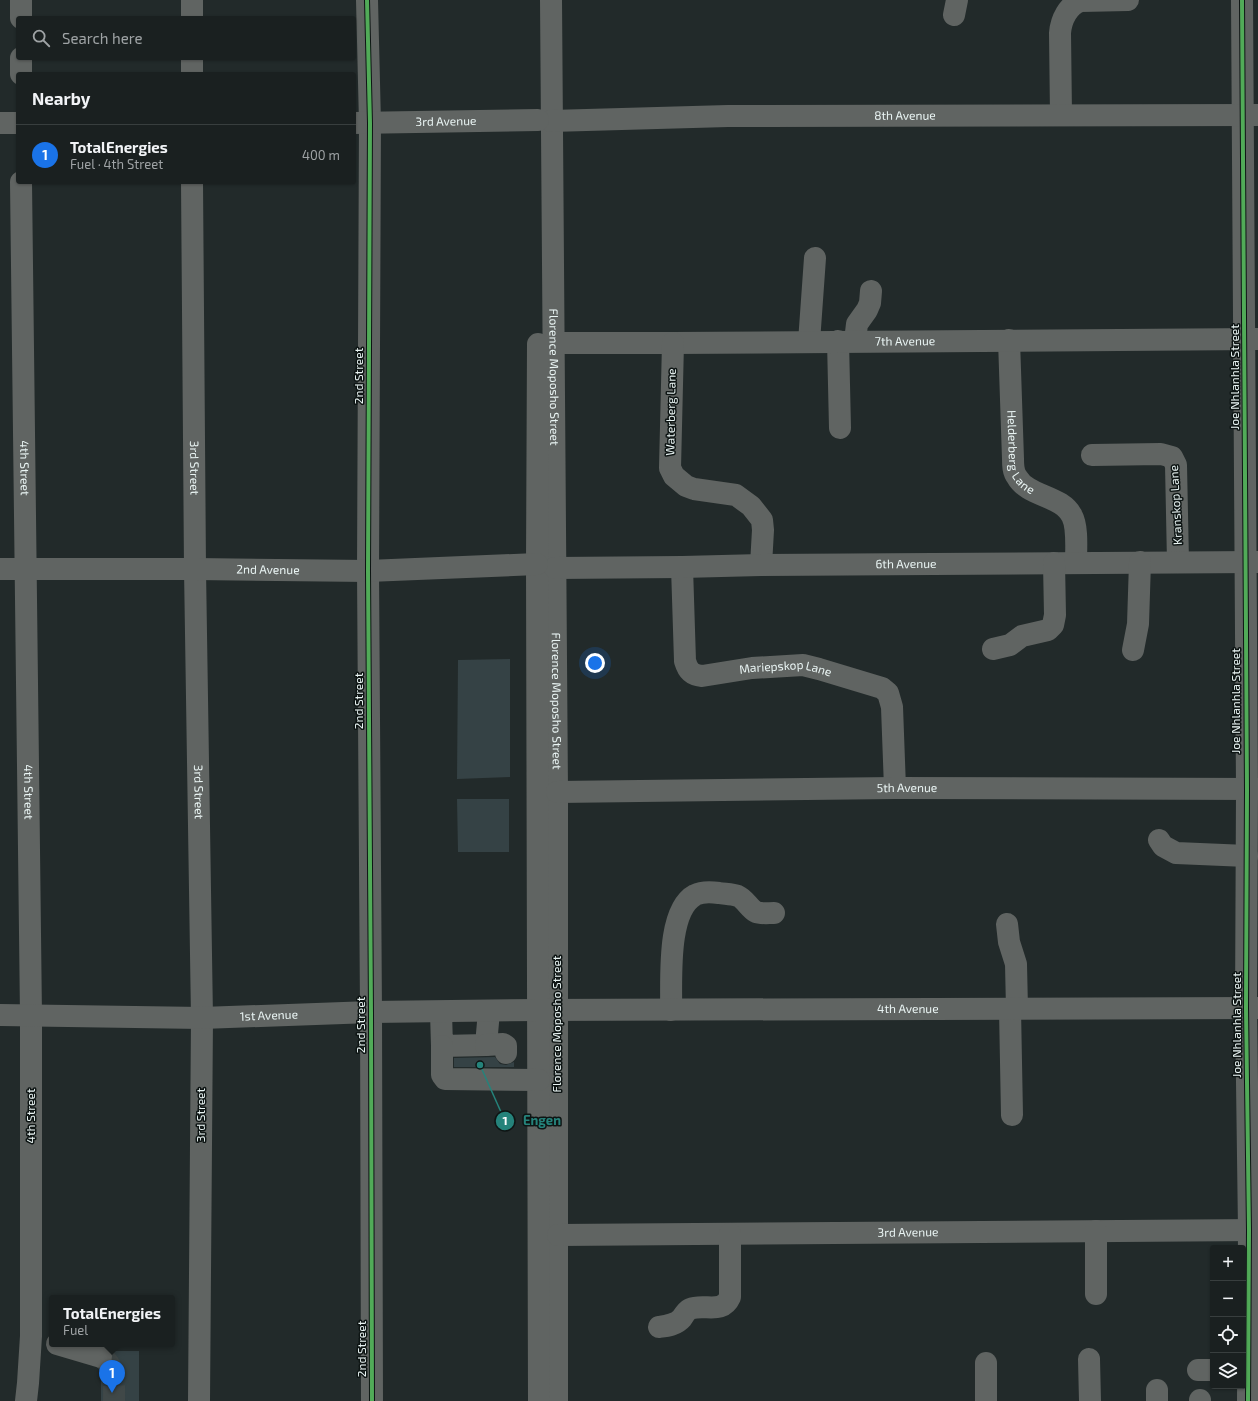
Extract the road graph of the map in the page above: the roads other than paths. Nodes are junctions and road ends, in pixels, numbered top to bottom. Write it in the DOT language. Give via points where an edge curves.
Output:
graph roads {
  1 [pos="21,0"];
  2 [pos="192,0"];
  3 [pos="367,0"];
  4 [pos="537,0"];
  5 [pos="551,0"];
  6 [pos="1128,0"];
  7 [pos="1242,0"];
  8 [pos="21,16"];
  9 [pos="192,16"];
  10 [pos="21,60"];
  11 [pos="192,60"];
  12 [pos="21,72"];
  13 [pos="192,72"];
  14 [pos="1061,115"];
  15 [pos="1250,115"];
  16 [pos="544,120"];
  17 [pos="0,123"];
  18 [pos="16,123"];
  19 [pos="362,123"];
  20 [pos="21,184"];
  21 [pos="192,184"];
  22 [pos="815,258"];
  23 [pos="871,291"];
  24 [pos="1251,339"];
  25 [pos="1009,340"];
  26 [pos="847,341"];
  27 [pos="809,342"];
  28 [pos="552,343"];
  29 [pos="672,343"];
  30 [pos="840,428"];
  31 [pos="1092,455"];
  32 [pos="1054,562"];
  33 [pos="1076,562"];
  34 [pos="1140,562"];
  35 [pos="1178,562"];
  36 [pos="1252,562"];
  37 [pos="761,565"];
  38 [pos="546,566"];
  39 [pos="682,567"];
  40 [pos="195,568"];
  41 [pos="0,569"];
  42 [pos="26,569"];
  43 [pos="368,571"];
  44 [pos="993,649"];
  45 [pos="1133,650"];
  46 [pos="895,788"];
  47 [pos="1253,790"];
  48 [pos="557,792"];
  49 [pos="1159,840"];
  50 [pos="1247,856"];
  51 [pos="774,913"];
  52 [pos="1007,924"];
  53 [pos="1252,1008"];
  54 [pos="1014,1009"];
  55 [pos="671,1010"];
  56 [pos="488,1011"];
  57 [pos="548,1011"];
  58 [pos="371,1012"];
  59 [pos="441,1012"];
  60 [pos="0,1015"];
  61 [pos="31,1016"];
  62 [pos="202,1018"];
  63 [pos="486,1045"];
  64 [pos="442,1046"];
  65 [pos="506,1067"];
  66 [pos="539,1080"];
  67 [pos="1012,1115"];
  68 [pos="1254,1230"];
  69 [pos="1096,1231"];
  70 [pos="730,1234"];
  71 [pos="558,1235"];
  72 [pos="1096,1294"];
  73 [pos="659,1327"];
  74 [pos="31,1336"];
  75 [pos="49,1341"];
  76 [pos="67,1347"];
  77 [pos="101,1357"];
  78 [pos="1090,1359"];
  79 [pos="986,1363"];
  80 [pos="1246,1371"];
  81 [pos="26,1401"];
  82 [pos="199,1401"];
  83 [pos="372,1401"];
  84 [pos="539,1401"];
  85 [pos="557,1401"];
  86 [pos="986,1401"];
  87 [pos="1090,1401"];
  88 [pos="1248,1401"];
  1 -- 8 [label="street"];
  2 -- 9 [label="street"];
  3 -- 19 [label="street, 2nd Street"];
  4 -- 16 [label="street, Florence Moposho Street"];
  5 -- 16 [label="street, Florence Moposho Street"];
  6 -- 14 [label="street" via="1081,1 1074,4 1065,15 1060,33"];
  7 -- 15 [label="street, Joe Nhlanhla Street"];
  10 -- 12 [label="street"];
  11 -- 13 [label="street"];
  14 -- 15 [label="street, 8th Avenue"];
  14 -- 16 [label="street, 8th Avenue" via="736,116"];
  15 -- 24 [label="street, Joe Nhlanhla Street"];
  16 -- 19 [label="street, 3rd Avenue"];
  16 -- 28 [label="street, Florence Moposho Street"];
  16 -- 38 [label="street, Florence Moposho Street"];
  17 -- 18 [label="street"];
  19 -- 43 [label="street, 2nd Street"];
  20 -- 42 [label="street, 4th Street"];
  21 -- 40 [label="street, 3rd Street"];
  22 -- 27 [label="street"];
  23 -- 26 [label="street" via="867,310"];
  24 -- 25 [label="street, 7th Avenue"];
  24 -- 36 [label="street, Joe Nhlanhla Street"];
  25 -- 26 [label="street, 7th Avenue"];
  25 -- 33 [label="street, Helderberg Lane" via="1014,471 1023,484 1062,505 1073,517"];
  26 -- 27 [label="street, 7th Avenue"];
  26 -- 30 [label="street"];
  27 -- 29 [label="street, 7th Avenue"];
  28 -- 29 [label="street, 7th Avenue"];
  28 -- 38 [label="street, Florence Moposho Street"];
  29 -- 37 [label="street, Waterberg Lane" via="670,468 674,476 686,486 736,495 751,506 762,520"];
  31 -- 35 [label="street, Kranskop Lane" via="1161,454 1172,457 1176,465"];
  32 -- 33 [label="street, 6th Avenue"];
  32 -- 37 [label="street, 6th Avenue"];
  32 -- 44 [label="street" via="1053,625 1048,630 1022,636 1010,645"];
  33 -- 34 [label="street, 6th Avenue"];
  34 -- 35 [label="street, 6th Avenue"];
  34 -- 45 [label="street" via="1138,624"];
  35 -- 36 [label="street, 6th Avenue"];
  36 -- 47 [label="street, Joe Nhlanhla Street"];
  37 -- 39 [label="street, 6th Avenue"];
  38 -- 39 [label="street, 6th Avenue"];
  38 -- 43 [label="street, 2nd Avenue"];
  38 -- 48 [label="street, Florence Moposho Street"];
  38 -- 57 [label="street, Florence Moposho Street"];
  39 -- 46 [label="street, Mariepskop Lane" via="685,661 690,672 702,676 752,668 803,666 882,688 888,693 892,707"];
  40 -- 42 [label="street, 2nd Avenue"];
  40 -- 43 [label="street, 2nd Avenue"];
  40 -- 62 [label="street, 3rd Street"];
  41 -- 42 [label="street, 2nd Avenue"];
  42 -- 61 [label="street, 4th Street"];
  43 -- 58 [label="street, 2nd Street"];
  46 -- 47 [label="street, 5th Avenue"];
  46 -- 48 [label="street, 5th Avenue"];
  47 -- 50 [label="street, Joe Nhlanhla Street"];
  48 -- 57 [label="street, Florence Moposho Street"];
  49 -- 50 [label="street" via="1162,846 1176,853"];
  50 -- 53 [label="street, Joe Nhlanhla Street"];
  51 -- 55 [label="street" via="754,911 737,896 709,892 695,895 680,913 673,937"];
  52 -- 54 [label="street" via="1016,964"];
  53 -- 54 [label="street, 4th Avenue"];
  53 -- 68 [label="street, Joe Nhlanhla Street"];
  54 -- 55 [label="street, 4th Avenue"];
  54 -- 67 [label="street"];
  55 -- 57 [label="street, 4th Avenue"];
  56 -- 57 [label="street, 1st Avenue"];
  56 -- 59 [label="street, 1st Avenue"];
  56 -- 63 [label="street"];
  57 -- 66 [label="street, Florence Moposho Street"];
  57 -- 71 [label="street, Florence Moposho Street"];
  58 -- 59 [label="street, 1st Avenue"];
  58 -- 62 [label="street, 1st Avenue"];
  58 -- 83 [label="street, 2nd Street"];
  59 -- 64 [label="street"];
  60 -- 61 [label="street, 1st Avenue"];
  61 -- 62 [label="street, 1st Avenue"];
  61 -- 74 [label="street, 4th Street"];
  62 -- 82 [label="street, 3rd Street"];
  63 -- 64 [label="street"];
  63 -- 65 [label="street" via="506,1046"];
  64 -- 65 [label="street" via="442,1075 445,1079"];
  65 -- 66 [label="street"];
  66 -- 84 [label="street, Florence Moposho Street"];
  68 -- 69 [label="street, 3rd Avenue"];
  68 -- 80 [label="street, Joe Nhlanhla Street"];
  69 -- 70 [label="street, 3rd Avenue"];
  69 -- 72 [label="street"];
  70 -- 71 [label="street, 3rd Avenue"];
  70 -- 73 [label="street" via="728,1303 722,1307 691,1309 681,1320 672,1325"];
  71 -- 85 [label="street, Florence Moposho Street"];
  74 -- 75 [label="street"];
  74 -- 81 [label="street, 4th Street"];
  76 -- 77 [label="street"];
  78 -- 87 [label="street"];
  79 -- 86 [label="street"];
  80 -- 88 [label="street, Joe Nhlanhla Street"];
}
